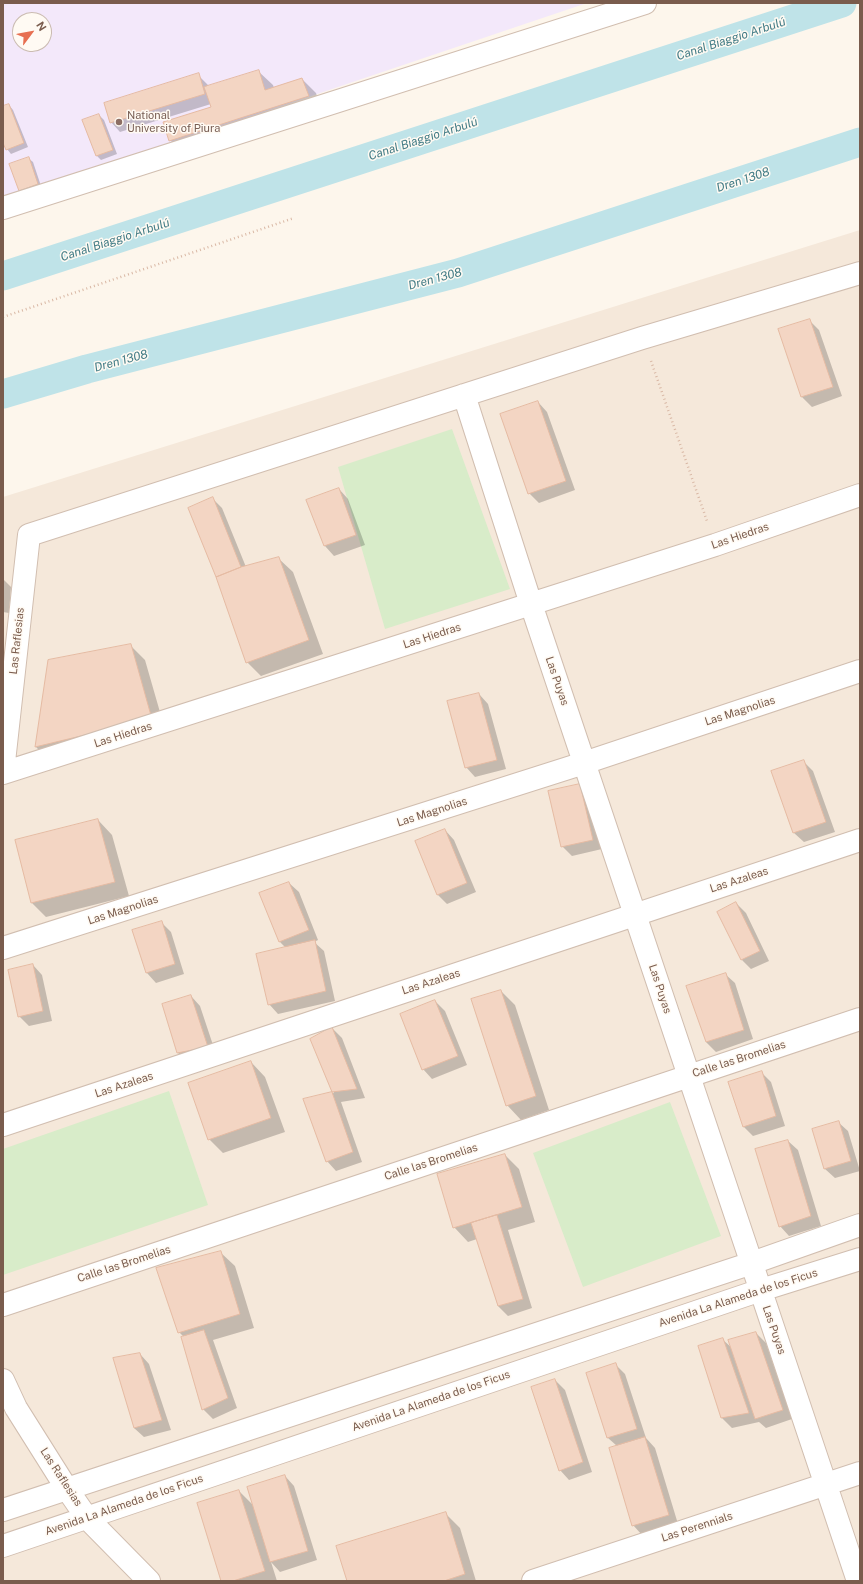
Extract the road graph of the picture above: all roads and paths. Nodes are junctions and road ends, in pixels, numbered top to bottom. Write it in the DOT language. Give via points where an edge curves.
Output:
graph roads {
  1 [pos="645,3"];
  2 [pos="3,208"];
  3 [pos="294,218"];
  4 [pos="860,273"];
  5 [pos="3,317"];
  6 [pos="642,338"];
  7 [pos="464,395"];
  8 [pos="860,496"];
  9 [pos="715,545"];
  10 [pos="531,604"];
  11 [pos="860,671"];
  12 [pos="584,763"];
  13 [pos="3,772"];
  14 [pos="860,840"];
  15 [pos="635,915"];
  16 [pos="3,948"];
  17 [pos="860,1019"];
  18 [pos="689,1076"];
  19 [pos="3,1125"];
  20 [pos="860,1225"];
  21 [pos="860,1259"];
  22 [pos="752,1263"];
  23 [pos="761,1290"];
  24 [pos="3,1305"];
  25 [pos="3,1380"];
  26 [pos="860,1473"];
  27 [pos="826,1484"];
  28 [pos="67,1489"];
  29 [pos="3,1510"];
  30 [pos="87,1518"];
  31 [pos="3,1546"];
  32 [pos="150,1581"];
  33 [pos="533,1581"];
  34 [pos="858,1581"];
  1 -- 2 [label="street"];
  3 -- 5 [label="path"];
  4 -- 6 [label="street"];
  6 -- 7 [label="street"];
  6 -- 9 [label="path"];
  7 -- 10 [label="street, Las Puyas"];
  7 -- 13 [label="street, Las Raflesias" via="29,535"];
  8 -- 9 [label="street, Las Hiedras"];
  9 -- 10 [label="street, Las Hiedras"];
  10 -- 12 [label="street, Las Puyas"];
  10 -- 13 [label="street, Las Hiedras"];
  11 -- 12 [label="street, Las Magnolias"];
  12 -- 15 [label="street, Las Puyas"];
  12 -- 16 [label="street, Las Magnolias"];
  14 -- 15 [label="street, Las Azaleas"];
  15 -- 18 [label="street, Las Puyas"];
  15 -- 19 [label="street, Las Azaleas"];
  17 -- 18 [label="street, Calle las Bromelias"];
  18 -- 22 [label="street, Las Puyas"];
  18 -- 24 [label="street, Calle las Bromelias"];
  20 -- 22 [label="street"];
  21 -- 23 [label="street, Avenida La Alameda de los Ficus"];
  22 -- 23 [label="street, Las Puyas"];
  22 -- 28 [label="street"];
  23 -- 27 [label="street, Las Puyas"];
  23 -- 30 [label="street, Avenida La Alameda de los Ficus"];
  25 -- 28 [label="street, Las Raflesias" via="16,1408"];
  26 -- 27 [label="street, Las Perennials"];
  27 -- 33 [label="street, Las Perennials"];
  27 -- 34 [label="street, Las Puyas"];
  28 -- 29 [label="street"];
  28 -- 30 [label="street, Las Raflesias"];
  30 -- 31 [label="street, Avenida La Alameda de los Ficus"];
  30 -- 32 [label="street, Las Raflesias"];
}
